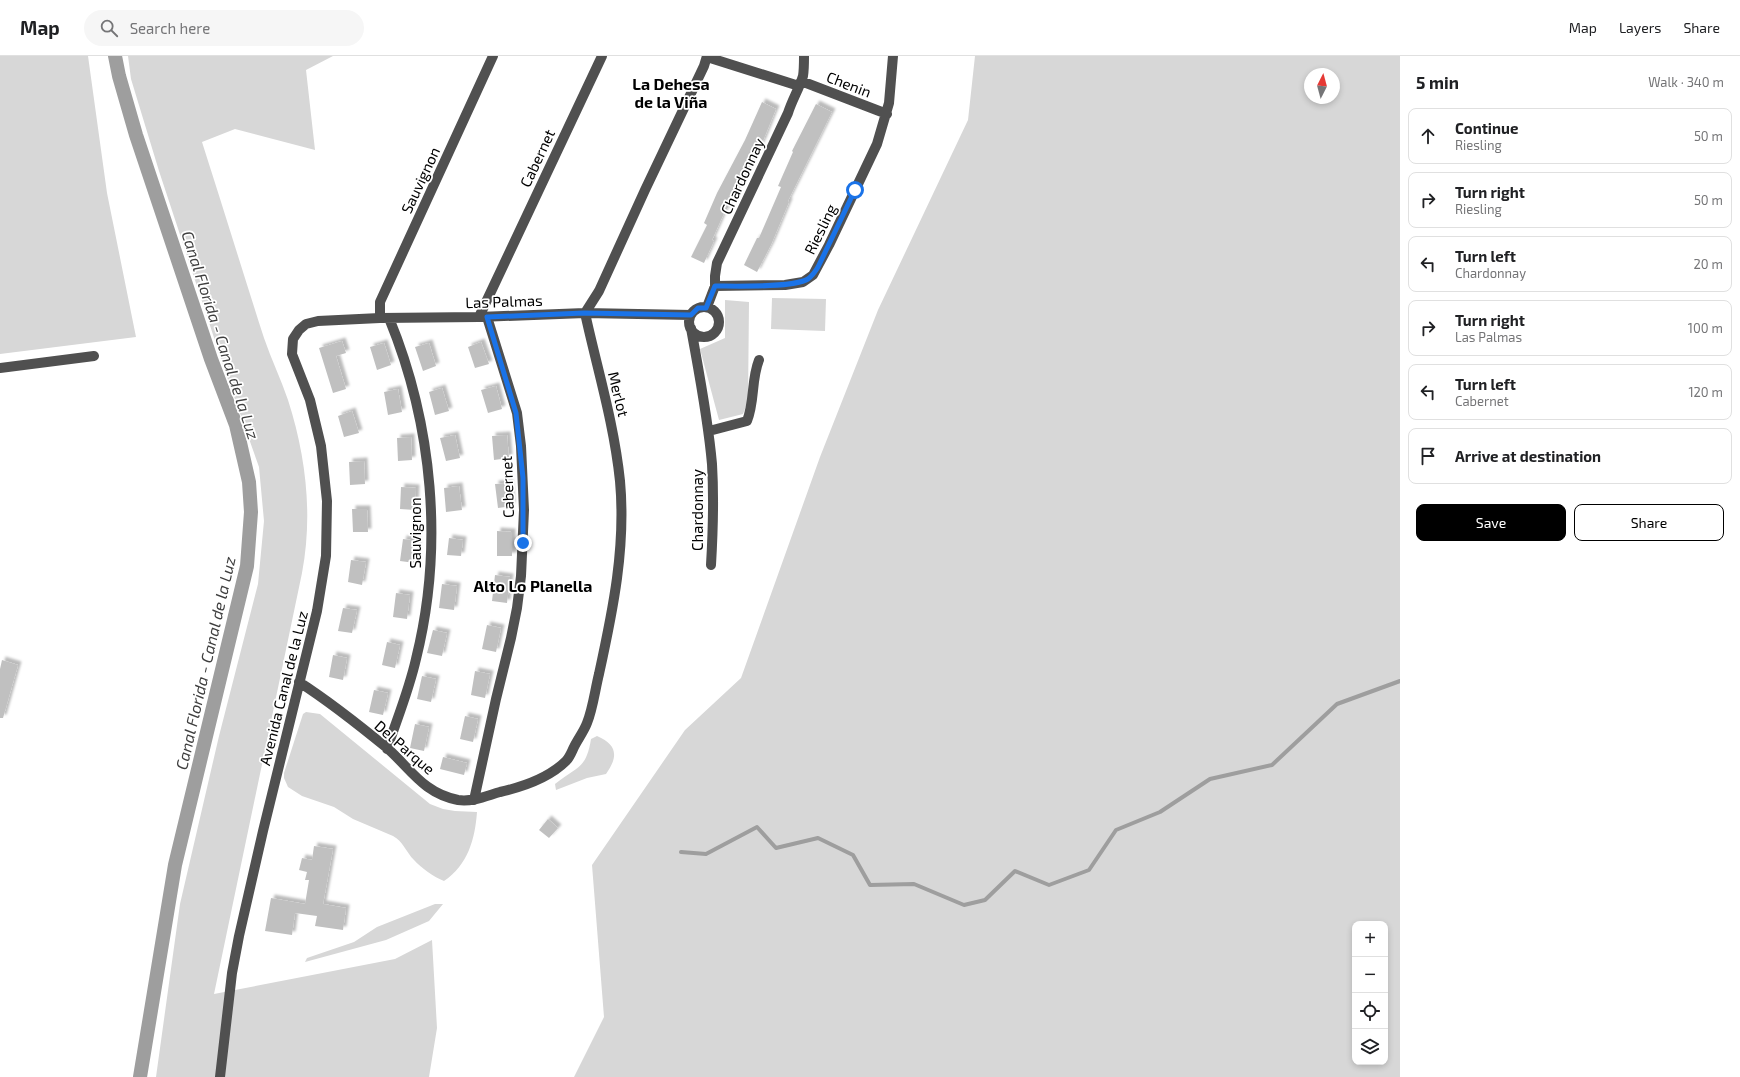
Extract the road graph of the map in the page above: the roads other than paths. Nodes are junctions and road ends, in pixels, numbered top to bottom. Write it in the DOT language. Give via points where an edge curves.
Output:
graph roads {
  1 [pos="493,56"];
  2 [pos="602,56"];
  3 [pos="707,56"];
  4 [pos="804,56"];
  5 [pos="893,56"];
  6 [pos="800,84"];
  7 [pos="887,114"];
  8 [pos="715,286"];
  9 [pos="706,308"];
  10 [pos="584,313"];
  11 [pos="691,315"];
  12 [pos="483,317"];
  13 [pos="385,318"];
  14 [pos="318,321"];
  15 [pos="690,328"];
  16 [pos="94,356"];
  17 [pos="759,360"];
  18 [pos="0,368"];
  19 [pos="709,431"];
  20 [pos="712,565"];
  21 [pos="300,682"];
  22 [pos="387,749"];
  23 [pos="567,760"];
  24 [pos="474,800"];
  25 [pos="220,1077"];
  1 -- 13 [label="street, Sauvignon" via="380,302"];
  2 -- 12 [label="street, Cabernet"];
  3 -- 6 [label="street, Chenin"];
  3 -- 10 [label="street" via="599,291"];
  4 -- 6 [label="street, Chardonnay"];
  5 -- 7 [label="street, Riesling"];
  6 -- 7 [label="street, Chenin"];
  6 -- 8 [label="street, Chardonnay" via="718,263"];
  7 -- 8 [label="street, Riesling" via="867,165 813,275 803,282 784,285"];
  8 -- 9 [label="street, Chardonnay"];
  9 -- 11 [label="street, Las Palmas" via="698,308"];
  9 -- 15 [label="street" via="711,309 717,316 718,324 714,333 701,336"];
  10 -- 11 [label="street, Las Palmas"];
  10 -- 12 [label="street, Las Palmas"];
  10 -- 23 [label="street, Merlot" via="617,452 621,543 614,604 588,723"];
  11 -- 15 [label="street"];
  12 -- 13 [label="street, Las Palmas"];
  12 -- 24 [label="street, Cabernet" via="516,413 521,446 524,510 517,608"];
  13 -- 14 [label="street, Las Palmas"];
  13 -- 22 [label="street, Sauvignon" via="412,389 423,433 432,530 431,563 423,628 416,661"];
  14 -- 21 [label="street, Avenida Canal de la Luz" via="306,324 299,330 292,346 292,354 316,423 328,501 323,584"];
  15 -- 19 [label="street, Chardonnay"];
  16 -- 18 [label="street"];
  17 -- 19 [label="street" via="752,410 747,421"];
  19 -- 20 [label="street, Chardonnay" via="713,499"];
  21 -- 22 [label="street, Del Parque"];
  21 -- 25 [label="street, Avenida Canal de la Luz" via="239,936"];
  22 -- 24 [label="street, Del Parque" via="413,776 429,788 459,800"];
  23 -- 24 [label="street, Del Parque" via="522,787"];
}
